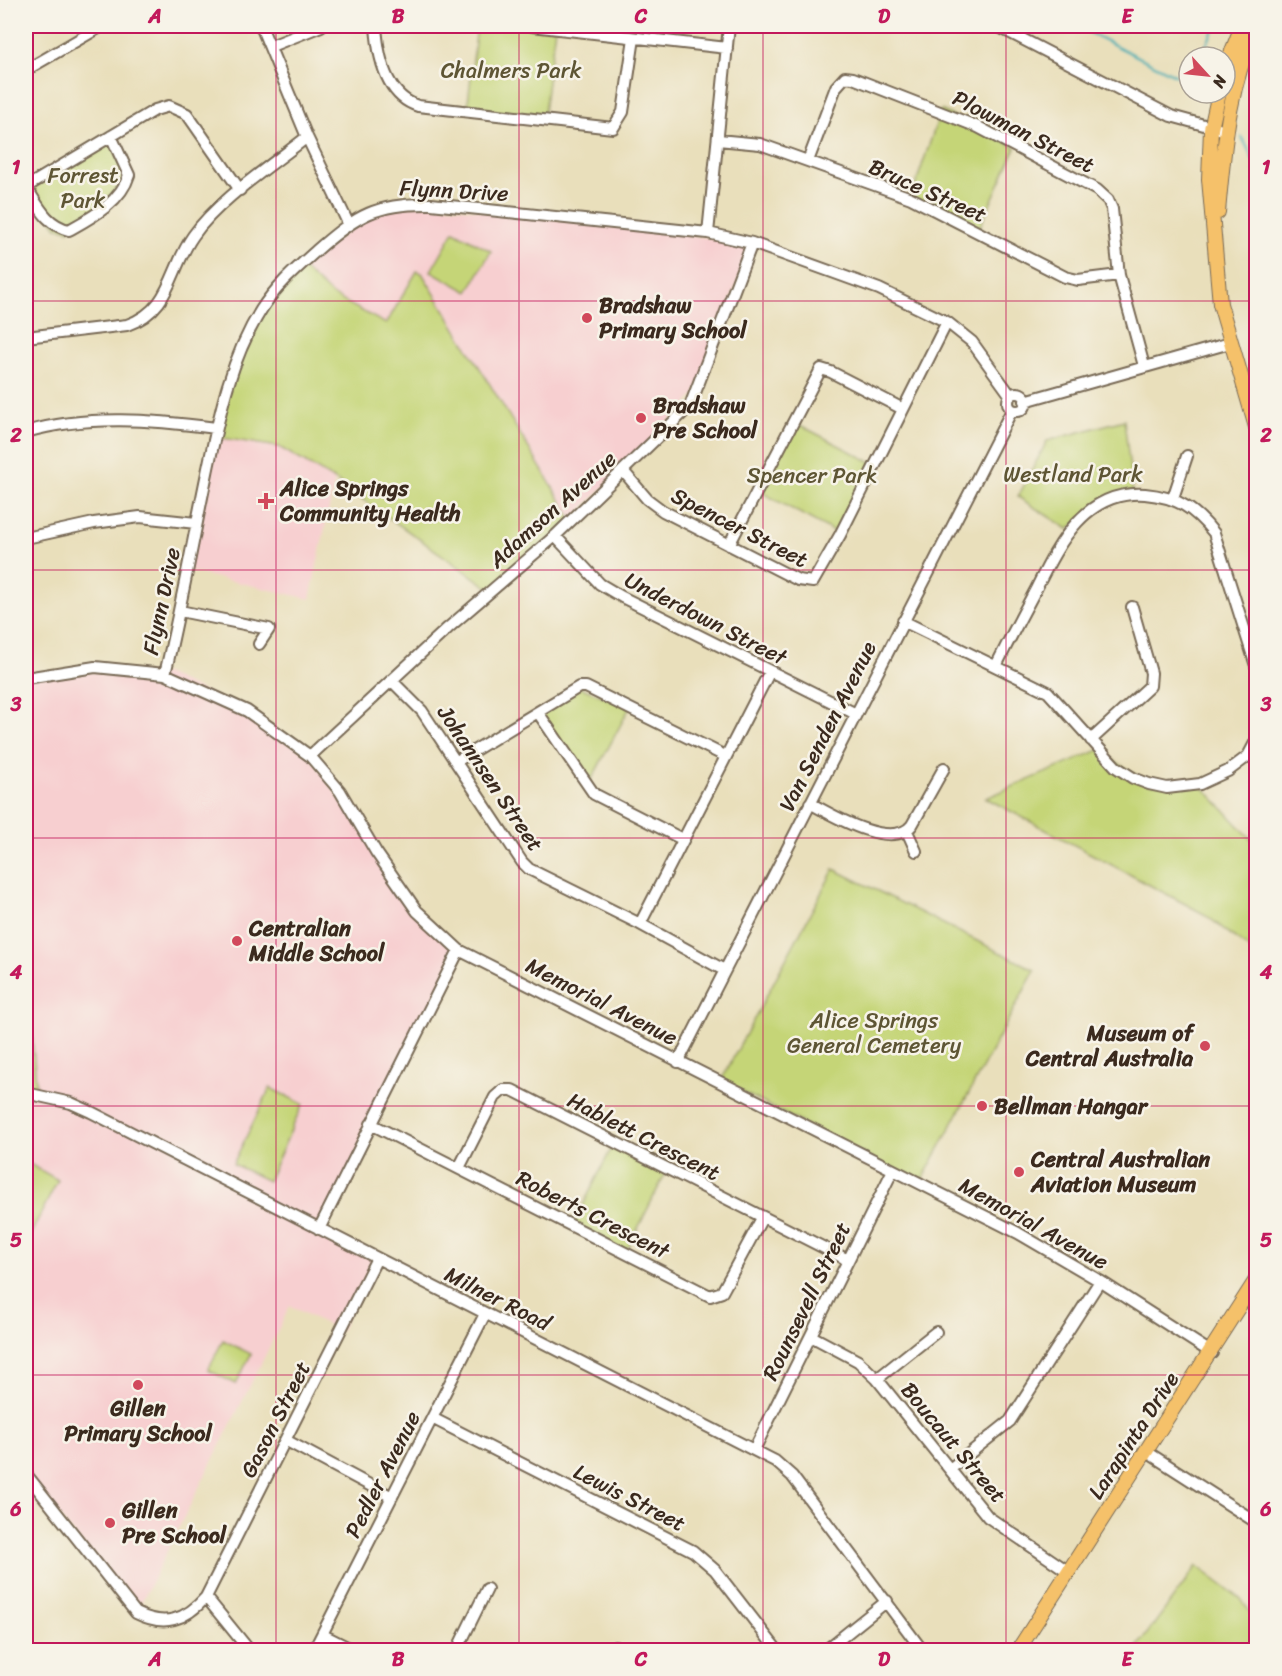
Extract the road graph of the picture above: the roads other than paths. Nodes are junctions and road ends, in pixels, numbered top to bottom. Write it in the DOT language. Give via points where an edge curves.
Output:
graph roads {
  1 [pos="102,26"];
  2 [pos="261,26"];
  3 [pos="321,26"];
  4 [pos="376,26"];
  5 [pos="532,26"];
  6 [pos="729,26"];
  7 [pos="997,26"];
  8 [pos="1242,26"];
  9 [pos="1257,28"];
  10 [pos="634,38"];
  11 [pos="1234,45"];
  12 [pos="271,46"];
  13 [pos="727,48"];
  14 [pos="26,70"];
  15 [pos="1219,105"];
  16 [pos="1219,130"];
  17 [pos="111,136"];
  18 [pos="307,137"];
  19 [pos="718,140"];
  20 [pos="808,161"];
  21 [pos="26,187"];
  22 [pos="240,190"];
  23 [pos="348,223"];
  24 [pos="708,233"];
  25 [pos="752,243"];
  26 [pos="1119,275"];
  27 [pos="947,322"];
  28 [pos="26,337"];
  29 [pos="1230,343"];
  30 [pos="1144,366"];
  31 [pos="1011,396"];
  32 [pos="1025,401"];
  33 [pos="903,409"];
  34 [pos="1012,410"];
  35 [pos="216,428"];
  36 [pos="1257,428"];
  37 [pos="26,432"];
  38 [pos="1187,456"];
  39 [pos="624,472"];
  40 [pos="1173,498"];
  41 [pos="196,523"];
  42 [pos="555,536"];
  43 [pos="26,538"];
  44 [pos="729,545"];
  45 [pos="1132,607"];
  46 [pos="180,611"];
  47 [pos="903,621"];
  48 [pos="259,644"];
  49 [pos="996,666"];
  50 [pos="1257,666"];
  51 [pos="769,673"];
  52 [pos="165,674"];
  53 [pos="26,678"];
  54 [pos="393,681"];
  55 [pos="854,713"];
  56 [pos="539,714"];
  57 [pos="1091,740"];
  58 [pos="1257,741"];
  59 [pos="310,756"];
  60 [pos="725,756"];
  61 [pos="1252,759"];
  62 [pos="457,761"];
  63 [pos="944,768"];
  64 [pos="810,803"];
  65 [pos="907,831"];
  66 [pos="682,839"];
  67 [pos="916,851"];
  68 [pos="640,924"];
  69 [pos="459,950"];
  70 [pos="724,970"];
  71 [pos="678,1062"];
  72 [pos="26,1093"];
  73 [pos="371,1124"];
  74 [pos="459,1168"];
  75 [pos="893,1170"];
  76 [pos="762,1218"];
  77 [pos="319,1229"];
  78 [pos="377,1258"];
  79 [pos="848,1260"];
  80 [pos="1257,1280"];
  81 [pos="1100,1281"];
  82 [pos="485,1314"];
  83 [pos="936,1332"];
  84 [pos="811,1336"];
  85 [pos="1212,1353"];
  86 [pos="877,1379"];
  87 [pos="432,1418"];
  88 [pos="286,1441"];
  89 [pos="754,1450"];
  90 [pos="1147,1452"];
  91 [pos="950,1469"];
  92 [pos="26,1474"];
  93 [pos="392,1497"];
  94 [pos="1254,1515"];
  95 [pos="1069,1572"];
  96 [pos="487,1589"];
  97 [pos="206,1597"];
  98 [pos="887,1601"];
  99 [pos="896,1612"];
  100 [pos="1043,1612"];
  101 [pos="323,1635"];
  102 [pos="249,1650"];
  103 [pos="314,1650"];
  104 [pos="353,1650"];
  105 [pos="457,1650"];
  106 [pos="777,1650"];
  107 [pos="826,1650"];
  108 [pos="922,1650"];
  109 [pos="931,1650"];
  110 [pos="1011,1650"];
  111 [pos="1018,1650"];
  1 -- 14 [label="street"];
  2 -- 12 [label="street"];
  3 -- 12 [label="street"];
  4 -- 10 [label="street" via="377,46 390,82 395,93 407,103 613,128 624,112"];
  5 -- 10 [label="street"];
  6 -- 13 [label="street"];
  7 -- 16 [label="street" via="1171,116"];
  8 -- 11 [label="main road"];
  9 -- 16 [label="main road"];
  10 -- 13 [label="street"];
  12 -- 18 [label="street"];
  13 -- 19 [label="street"];
  15 -- 16 [label="main road"];
  16 -- 29 [label="main road" via="1209,179 1220,304"];
  17 -- 21 [label="street"];
  17 -- 21 [label="street" via="129,175 126,185 102,211 69,230 57,227 48,221"];
  17 -- 22 [label="street" via="155,110 169,106 178,109 187,114"];
  18 -- 22 [label="street"];
  18 -- 23 [label="street"];
  19 -- 20 [label="street, Bruce Street" via="760,144"];
  19 -- 24 [label="street"];
  20 -- 26 [label="street, Bruce Street" via="910,198 1065,277"];
  20 -- 26 [label="street, Plowman Street" via="840,81 845,77 864,82 978,127 1097,190 1112,209"];
  22 -- 28 [label="street" via="192,237 159,304 143,319 127,325"];
  23 -- 24 [label="street, Flynn Drive" via="381,208 422,204"];
  23 -- 35 [label="street, Flynn Drive" via="277,287 262,308 234,362"];
  24 -- 25 [label="street, Flynn Drive"];
  25 -- 27 [label="street, Flynn Drive" via="879,289"];
  25 -- 39 [label="street, Adamson Avenue" via="693,401"];
  26 -- 30 [label="street, Plowman Street"];
  27 -- 31 [label="street, Flynn Drive" via="972,342"];
  27 -- 33 [label="street, Spencer Street"];
  29 -- 30 [label="street"];
  29 -- 36 [label="main road"];
  30 -- 32 [label="street"];
  31 -- 32 [label="street" via="1018,394"];
  31 -- 34 [label="street" via="1008,402"];
  32 -- 34 [label="street" via="1022,409"];
  33 -- 44 [label="street, Spencer Street" via="813,582 798,580"];
  33 -- 44 [label="street" via="821,369"];
  34 -- 47 [label="street, Van Senden Avenue"];
  35 -- 37 [label="street" via="146,419 46,426"];
  35 -- 41 [label="street, Flynn Drive"];
  38 -- 40 [label="street"];
  39 -- 42 [label="street, Adamson Avenue"];
  39 -- 44 [label="street, Spencer Street" via="663,512"];
  40 -- 49 [label="street" via="1133,494 1114,497 1087,512 1068,529"];
  40 -- 50 [label="street" via="1214,533"];
  41 -- 43 [label="street" via="140,517"];
  41 -- 46 [label="street, Flynn Drive"];
  42 -- 51 [label="street, Underdown Street" via="600,584"];
  42 -- 54 [label="street, Adamson Avenue"];
  45 -- 57 [label="street" via="1151,673 1150,686"];
  46 -- 48 [label="street" via="270,629"];
  46 -- 52 [label="street, Flynn Drive"];
  47 -- 49 [label="street"];
  47 -- 55 [label="street, Van Senden Avenue"];
  49 -- 57 [label="street" via="1048,692"];
  51 -- 55 [label="street, Underdown Street"];
  51 -- 60 [label="street"];
  52 -- 53 [label="street, Memorial Avenue" via="95,667"];
  52 -- 59 [label="street, Memorial Avenue" via="246,711"];
  54 -- 59 [label="street, Adamson Avenue"];
  54 -- 62 [label="street, Johannsen Street" via="422,711"];
  55 -- 64 [label="street, Van Senden Avenue"];
  56 -- 60 [label="street" via="579,687 586,687"];
  56 -- 62 [label="street"];
  56 -- 66 [label="street" via="594,794"];
  57 -- 61 [label="street" via="1116,767 1133,778 1167,788 1200,784"];
  58 -- 61 [label="street"];
  59 -- 69 [label="street, Memorial Avenue" via="340,791 417,911"];
  60 -- 66 [label="street"];
  62 -- 68 [label="street, Johannsen Street" via="522,862"];
  63 -- 65 [label="street"];
  64 -- 65 [label="street" via="856,827 882,834"];
  64 -- 70 [label="street, Van Senden Avenue"];
  65 -- 67 [label="street"];
  66 -- 68 [label="street"];
  68 -- 70 [label="street, Johannsen Street"];
  69 -- 71 [label="street, Memorial Avenue"];
  69 -- 73 [label="street"];
  70 -- 71 [label="street, Van Senden Avenue"];
  71 -- 75 [label="street, Memorial Avenue"];
  72 -- 77 [label="street, Milner Road" via="71,1103 91,1112"];
  73 -- 74 [label="street, Roberts Crescent"];
  73 -- 77 [label="street"];
  74 -- 76 [label="street, Roberts Crescent" via="710,1296 722,1292"];
  74 -- 76 [label="street, Hablett Crescent" via="495,1098 503,1090 512,1090"];
  75 -- 79 [label="street, Rounsevell Street"];
  75 -- 81 [label="street, Memorial Avenue" via="1018,1233"];
  76 -- 79 [label="street, Hablett Crescent"];
  77 -- 78 [label="street, Milner Road"];
  78 -- 82 [label="street, Milner Road"];
  78 -- 88 [label="street, Gason Street"];
  79 -- 84 [label="street, Rounsevell Street"];
  80 -- 85 [label="main road, Larapinta Drive"];
  81 -- 85 [label="street, Memorial Avenue"];
  81 -- 91 [label="street" via="1010,1421"];
  82 -- 87 [label="street, Pedler Avenue"];
  82 -- 89 [label="street, Milner Road"];
  83 -- 86 [label="street"];
  84 -- 86 [label="street, Boucaut Street" via="858,1361"];
  84 -- 89 [label="street, Rounsevell Street"];
  85 -- 90 [label="main road, Larapinta Drive"];
  86 -- 91 [label="street, Boucaut Street"];
  87 -- 93 [label="street, Pedler Avenue"];
  87 -- 106 [label="street, Lewis Street" via="693,1551 715,1570"];
  88 -- 93 [label="street"];
  88 -- 97 [label="street, Gason Street"];
  89 -- 98 [label="street, Milner Road" via="792,1476"];
  90 -- 94 [label="street"];
  90 -- 95 [label="main road, Larapinta Drive"];
  91 -- 95 [label="street, Boucaut Street" via="988,1516"];
  92 -- 97 [label="street" via="136,1613 164,1623 186,1616"];
  93 -- 101 [label="street, Pedler Avenue"];
  95 -- 100 [label="main road, Larapinta Drive"];
  96 -- 105 [label="street"];
  97 -- 102 [label="street"];
  98 -- 99 [label="street, Milner Road"];
  98 -- 107 [label="street"];
  99 -- 108 [label="street, Milner Road"];
  99 -- 109 [label="street, Milner Road"];
  100 -- 110 [label="main road, Larapinta Drive"];
  100 -- 111 [label="main road, Larapinta Drive"];
  101 -- 103 [label="street, Pedler Avenue"];
  101 -- 104 [label="street"];
}
